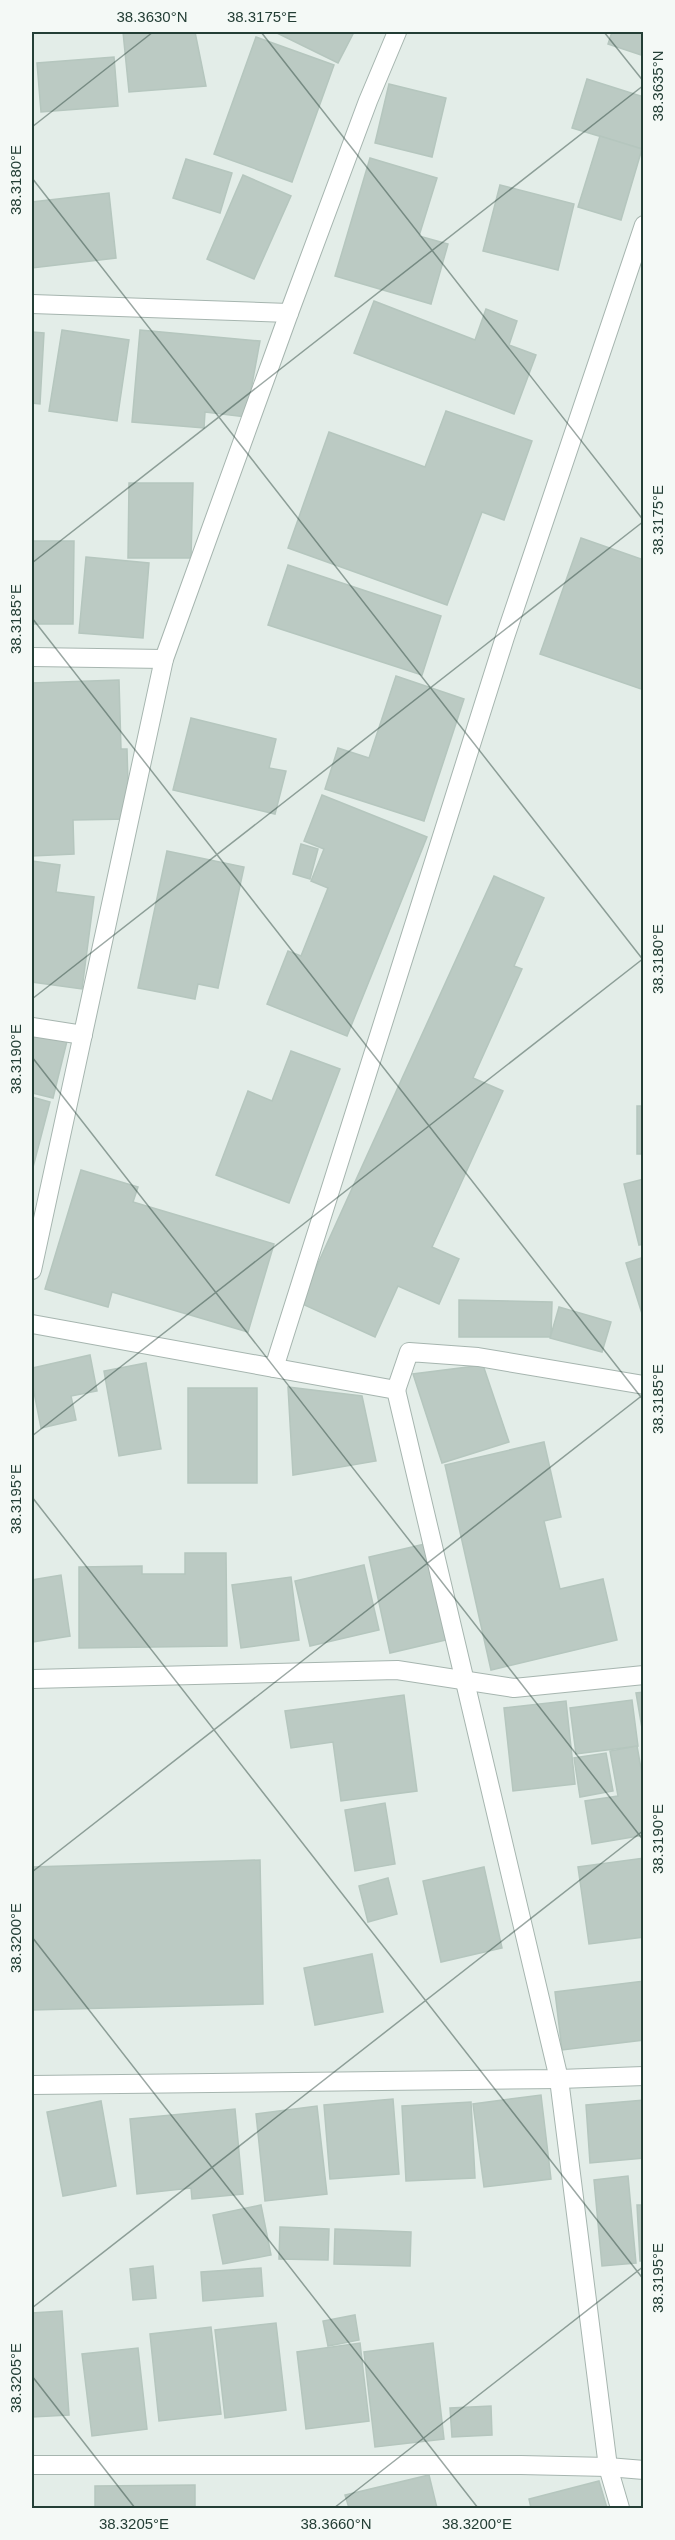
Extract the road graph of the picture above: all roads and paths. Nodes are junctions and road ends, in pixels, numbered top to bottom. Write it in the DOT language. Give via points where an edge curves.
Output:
graph roads {
  1 [pos="397,32"];
  2 [pos="644,225"];
  3 [pos="32,304"];
  4 [pos="289,313"];
  5 [pos="32,657"];
  6 [pos="164,659"];
  7 [pos="32,1027"];
  8 [pos="82,1035"];
  9 [pos="32,1270"];
  10 [pos="32,1323"];
  11 [pos="274,1368"];
  12 [pos="644,1385"];
  13 [pos="396,1390"];
  14 [pos="644,1675"];
  15 [pos="32,1679"];
  16 [pos="464,1680"];
  17 [pos="644,2076"];
  18 [pos="559,2079"];
  19 [pos="32,2085"];
  20 [pos="32,2465"];
  21 [pos="608,2467"];
  22 [pos="644,2470"];
  23 [pos="620,2508"];
  1 -- 4 [label="street"];
  2 -- 11 [label="street" via="505,637"];
  3 -- 4 [label="street"];
  4 -- 6 [label="street"];
  5 -- 6 [label="street"];
  6 -- 8 [label="street"];
  7 -- 8 [label="street"];
  8 -- 9 [label="street"];
  10 -- 11 [label="street"];
  11 -- 13 [label="street"];
  12 -- 13 [label="street" via="478,1357 409,1352"];
  13 -- 16 [label="street"];
  14 -- 16 [label="street" via="514,1688"];
  15 -- 16 [label="street" via="397,1670"];
  16 -- 18 [label="street"];
  17 -- 18 [label="street"];
  18 -- 19 [label="street"];
  18 -- 21 [label="street"];
  20 -- 21 [label="street"];
  21 -- 22 [label="street"];
  21 -- 23 [label="street"];
}
